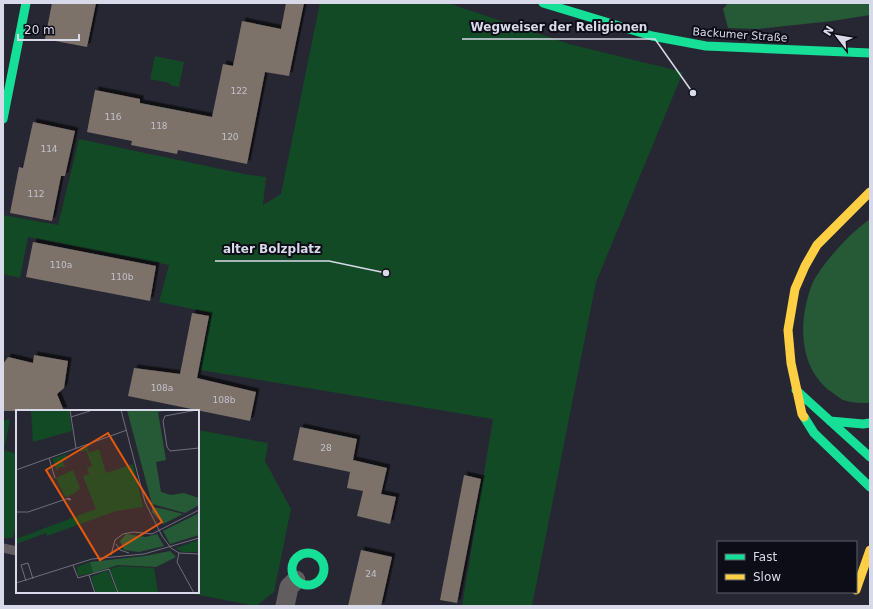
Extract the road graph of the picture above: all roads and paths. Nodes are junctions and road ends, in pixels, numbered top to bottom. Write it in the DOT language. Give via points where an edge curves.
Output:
graph roads {
  1 [pos="26,3"];
  2 [pos="543,3"];
  3 [pos="870,53"];
  4 [pos="3,119"];
  5 [pos="870,192"];
  6 [pos="796,390"];
  7 [pos="830,421"];
  8 [pos="870,423"];
  9 [pos="870,456"];
  10 [pos="870,487"];
  11 [pos="3,548"];
  12 [pos="16,550"];
  13 [pos="870,550"];
  14 [pos="296,580"];
  15 [pos="857,588"];
  16 [pos="285,606"];
  1 -- 4 [label="street"];
  2 -- 3 [label="street, Backumer Straße" via="652,36 706,46"];
  5 -- 6 [label="street" via="817,246 795,289 788,330"];
  6 -- 7 [label="street"];
  6 -- 10 [label="street" via="802,414 814,433"];
  7 -- 8 [label="street"];
  7 -- 9 [label="street"];
  11 -- 12 [label="lane"];
  13 -- 15 [label="street"];
  14 -- 16 [label="street" via="289,587"];
}
